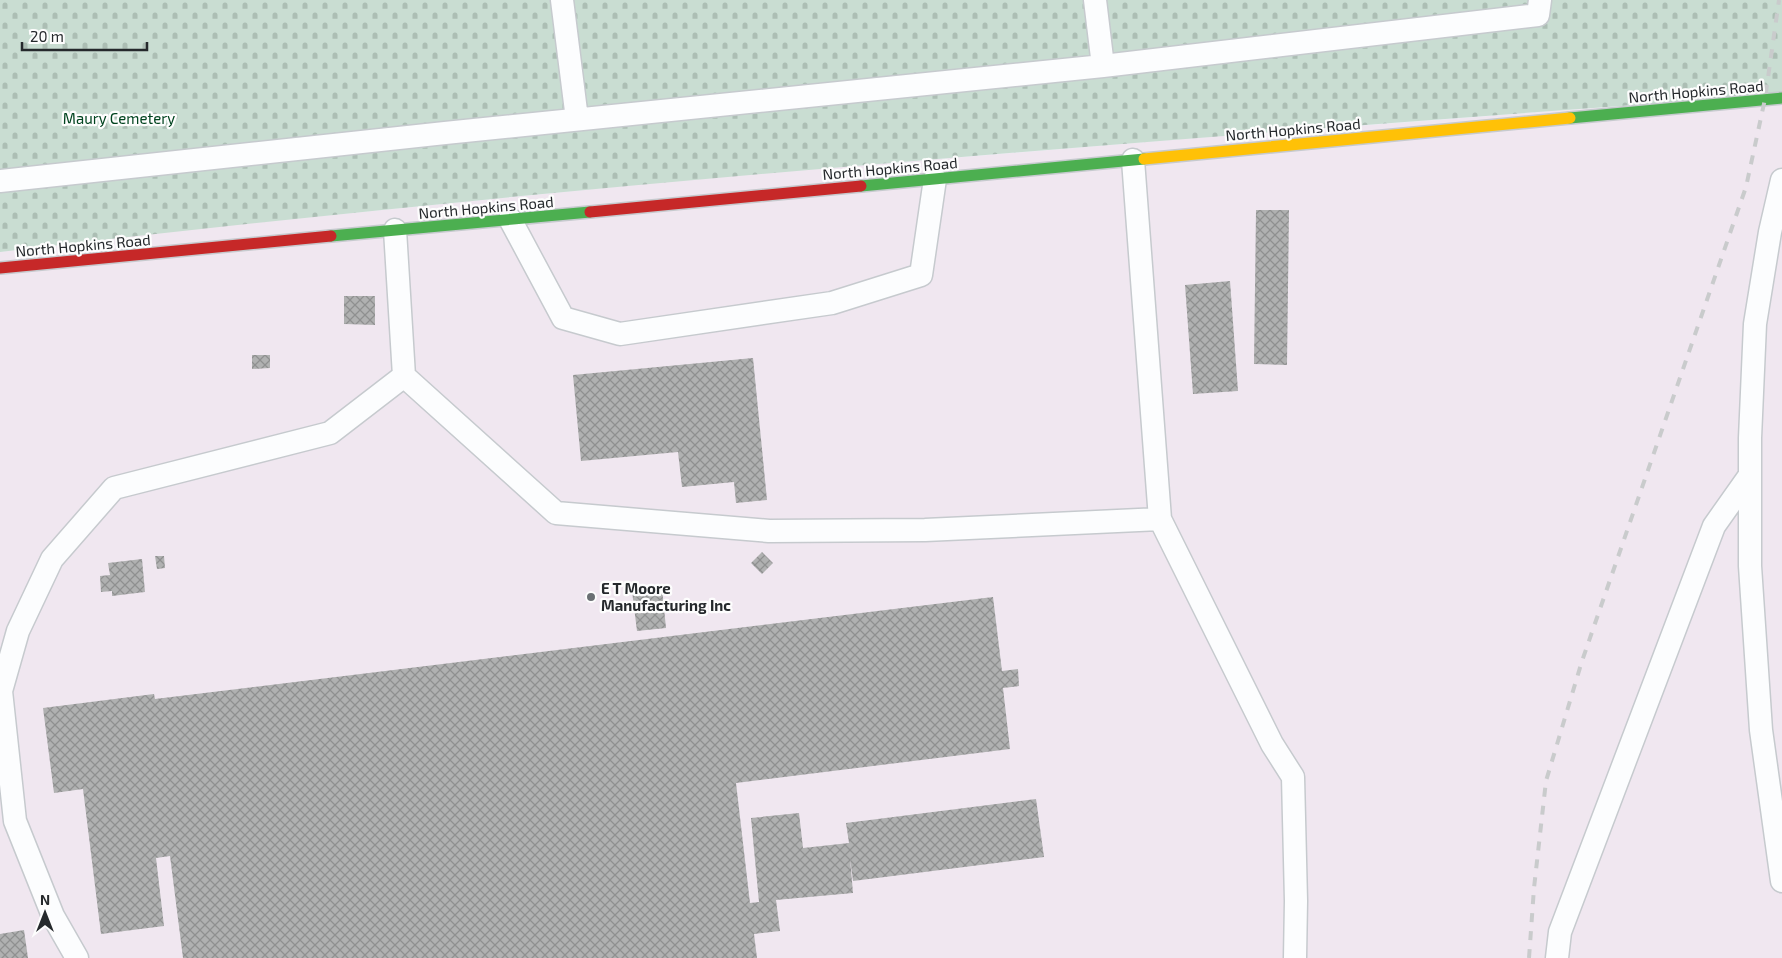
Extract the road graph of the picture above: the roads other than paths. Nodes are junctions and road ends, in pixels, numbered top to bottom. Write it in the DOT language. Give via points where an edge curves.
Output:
graph roads {
  1 [pos="562,0"];
  2 [pos="1095,0"];
  3 [pos="1540,0"];
  4 [pos="1103,66"];
  5 [pos="1782,98"];
  6 [pos="577,119"];
  7 [pos="1132,160"];
  8 [pos="935,179"];
  9 [pos="1782,180"];
  10 [pos="0,181"];
  11 [pos="510,219"];
  12 [pos="395,230"];
  13 [pos="0,268"];
  14 [pos="404,376"];
  15 [pos="1750,475"];
  16 [pos="1160,519"];
  17 [pos="1782,881"];
  18 [pos="77,958"];
  19 [pos="1294,958"];
  20 [pos="1557,958"];
  1 -- 6 [label="lane"];
  2 -- 4 [label="lane"];
  3 -- 4 [label="lane" via="1538,15"];
  4 -- 6 [label="lane"];
  5 -- 7 [label="main road, North Hopkins Road"];
  6 -- 10 [label="lane"];
  7 -- 8 [label="main road, North Hopkins Road"];
  7 -- 16 [label="lane"];
  8 -- 11 [label="main road, North Hopkins Road"];
  8 -- 11 [label="lane" via="921,276 832,303 620,334 563,318"];
  9 -- 15 [label="lane" via="1755,324"];
  11 -- 12 [label="main road, North Hopkins Road"];
  12 -- 13 [label="main road, North Hopkins Road"];
  12 -- 14 [label="lane"];
  14 -- 16 [label="lane" via="556,513 769,531 925,530"];
  14 -- 18 [label="lane" via="330,433 114,488 52,558 18,631 1,691 14,821 53,916"];
  15 -- 17 [label="lane" via="1750,566 1761,730"];
  15 -- 20 [label="lane" via="1714,526 1560,932"];
  16 -- 19 [label="lane" via="1272,744 1293,777"];
}
